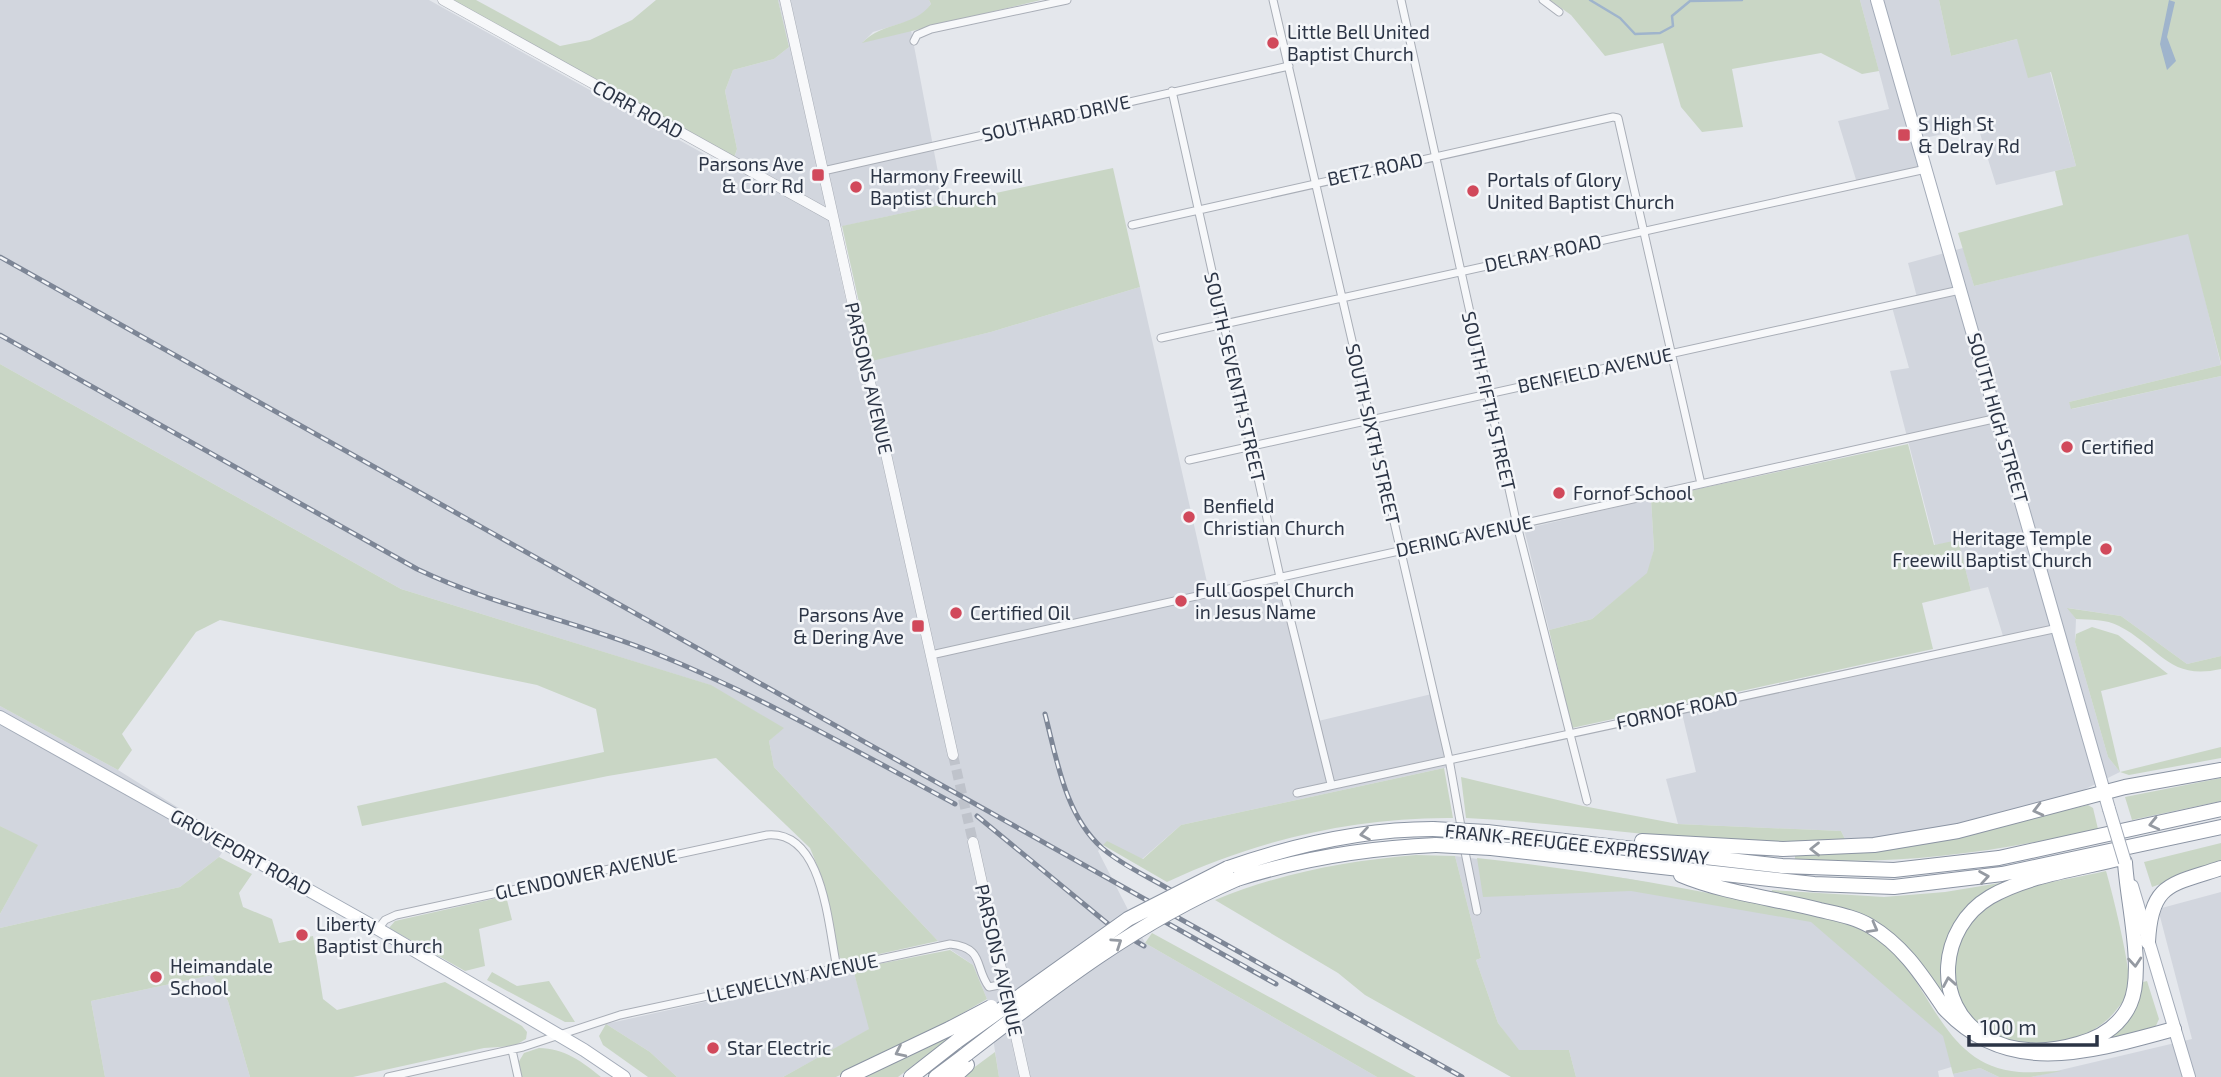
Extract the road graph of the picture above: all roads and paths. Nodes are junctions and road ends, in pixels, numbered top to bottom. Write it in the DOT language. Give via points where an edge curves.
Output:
graph roads {
  1 [pos="443,0"];
  2 [pos="785,0"];
  3 [pos="1067,0"];
  4 [pos="1273,0"];
  5 [pos="1401,0"];
  6 [pos="1543,0"];
  7 [pos="1877,0"];
  8 [pos="1559,12"];
  9 [pos="914,41"];
  10 [pos="1289,65"];
  11 [pos="1172,91"];
  12 [pos="1435,156"];
  13 [pos="1926,169"];
  14 [pos="823,171"];
  15 [pos="1317,182"];
  16 [pos="1198,208"];
  17 [pos="833,216"];
  18 [pos="1132,225"];
  19 [pos="1644,230"];
  20 [pos="1460,271"];
  21 [pos="1961,289"];
  22 [pos="1343,298"];
  23 [pos="1224,324"];
  24 [pos="1161,338"];
  25 [pos="1672,353"];
  26 [pos="1487,394"];
  27 [pos="1998,418"];
  28 [pos="1369,420"];
  29 [pos="1251,446"];
  30 [pos="1189,460"];
  31 [pos="1701,484"];
  32 [pos="1517,525"];
  33 [pos="1400,551"];
  34 [pos="1280,577"];
  35 [pos="2058,628"];
  36 [pos="931,655"];
  37 [pos="0,717"];
  38 [pos="1568,733"];
  39 [pos="953,755"];
  40 [pos="1449,759"];
  41 [pos="2221,770"];
  42 [pos="1331,784"];
  43 [pos="1297,793"];
  44 [pos="2104,793"];
  45 [pos="1587,801"];
  46 [pos="2221,809"];
  47 [pos="2221,829"];
  48 [pos="1574,840"];
  49 [pos="973,842"];
  50 [pos="2125,862"];
  51 [pos="2221,868"];
  52 [pos="1667,869"];
  53 [pos="1233,873"];
  54 [pos="2130,893"];
  55 [pos="1477,911"];
  56 [pos="378,929"];
  57 [pos="2148,942"];
  58 [pos="837,968"];
  59 [pos="1004,984"];
  60 [pos="2174,1029"];
  61 [pos="558,1035"];
  62 [pos="954,1035"];
  63 [pos="512,1050"];
  64 [pos="965,1061"];
  65 [pos="388,1077"];
  66 [pos="518,1077"];
  67 [pos="624,1077"];
  68 [pos="848,1077"];
  69 [pos="911,1077"];
  70 [pos="936,1077"];
  71 [pos="954,1077"];
  72 [pos="1026,1077"];
  73 [pos="2189,1077"];
  1 -- 17 [label="street, CORR ROAD"];
  2 -- 14 [label="street, PARSONS AVENUE"];
  3 -- 9 [label="street" via="931,29"];
  4 -- 10 [label="street, SOUTH SIXTH STREET"];
  5 -- 12 [label="street, SOUTH FIFTH STREET"];
  6 -- 8 [label="street"];
  7 -- 13 [label="main road, SOUTH HIGH STREET"];
  10 -- 11 [label="street, SOUTHARD DRIVE"];
  10 -- 15 [label="street, SOUTH SIXTH STREET"];
  11 -- 14 [label="street, SOUTHARD DRIVE"];
  11 -- 16 [label="street, SOUTH SEVENTH STREET"];
  12 -- 15 [label="street, BETZ ROAD"];
  12 -- 19 [label="street, BETZ ROAD" via="1618,118"];
  12 -- 20 [label="street, SOUTH FIFTH STREET"];
  13 -- 19 [label="street, DELRAY ROAD"];
  13 -- 21 [label="main road, SOUTH HIGH STREET"];
  14 -- 17 [label="street, PARSONS AVENUE"];
  15 -- 16 [label="street, BETZ ROAD"];
  15 -- 22 [label="street, SOUTH SIXTH STREET"];
  16 -- 18 [label="street, BETZ ROAD"];
  16 -- 23 [label="street, SOUTH SEVENTH STREET"];
  17 -- 36 [label="street, PARSONS AVENUE"];
  19 -- 20 [label="street, DELRAY ROAD"];
  19 -- 25 [label="street"];
  20 -- 22 [label="street, DELRAY ROAD"];
  20 -- 26 [label="street, SOUTH FIFTH STREET"];
  21 -- 25 [label="street, BENFIELD AVENUE"];
  21 -- 27 [label="main road, SOUTH HIGH STREET"];
  22 -- 23 [label="street, DELRAY ROAD"];
  22 -- 28 [label="street, SOUTH SIXTH STREET"];
  23 -- 24 [label="street, DELRAY ROAD"];
  23 -- 29 [label="street, SOUTH SEVENTH STREET"];
  25 -- 26 [label="street, BENFIELD AVENUE"];
  25 -- 31 [label="street"];
  26 -- 28 [label="street, BENFIELD AVENUE"];
  26 -- 32 [label="street, SOUTH FIFTH STREET"];
  27 -- 31 [label="street, DERING AVENUE"];
  27 -- 35 [label="main road, SOUTH HIGH STREET"];
  28 -- 29 [label="street, BENFIELD AVENUE"];
  28 -- 33 [label="street, SOUTH SIXTH STREET"];
  29 -- 30 [label="street, BENFIELD AVENUE"];
  29 -- 34 [label="street, SOUTH SEVENTH STREET"];
  31 -- 32 [label="street, DERING AVENUE"];
  32 -- 33 [label="street, DERING AVENUE"];
  32 -- 38 [label="street, SOUTH FIFTH STREET"];
  33 -- 34 [label="street, DERING AVENUE"];
  33 -- 40 [label="street, SOUTH SIXTH STREET"];
  34 -- 36 [label="street, DERING AVENUE"];
  34 -- 42 [label="street, SOUTH SEVENTH STREET"];
  35 -- 38 [label="street, FORNOF ROAD"];
  35 -- 44 [label="main road, SOUTH HIGH STREET"];
  36 -- 39 [label="street, PARSONS AVENUE"];
  37 -- 56 [label="main road, GROVEPORT ROAD"];
  38 -- 40 [label="street, FORNOF ROAD"];
  38 -- 45 [label="street, SOUTH FIFTH STREET"];
  40 -- 42 [label="street, FORNOF ROAD"];
  40 -- 55 [label="street, SOUTH SIXTH STREET"];
  41 -- 44 [label="highway"];
  42 -- 43 [label="street, FORNOF ROAD"];
  44 -- 48 [label="highway, one-way" via="1958,831 1853,848"];
  44 -- 50 [label="main road, SOUTH HIGH STREET, bridge"];
  46 -- 48 [label="highway, FRANK-REFUGEE EXPRESSWAY, one-way" via="1999,858 1894,870 1782,866"];
  52 -- 47 [label="highway, FRANK-REFUGEE EXPRESSWAY, one-way" via="1844,887 1916,886 2003,874"];
  54 -- 47 [label="highway, one-way" via="2135,989 2124,1015 2103,1035 2070,1046 2023,1050 1984,1037 1964,1017 1950,989 1947,960 1959,924 1977,906 2013,886"];
  48 -- 53 [label="highway, FRANK-REFUGEE EXPRESSWAY, one-way, bridge" via="1433,829 1373,832 1320,841"];
  49 -- 59 [label="street, PARSONS AVENUE"];
  50 -- 54 [label="highway"];
  51 -- 57 [label="highway" via="2162,891 2150,914"];
  52 -- 53 [label="highway, FRANK-REFUGEE EXPRESSWAY, bridge" via="1436,845 1333,853"];
  52 -- 60 [label="highway, one-way" via="1700,883 1780,899 1867,925 1912,961 1969,1040 2000,1058 2036,1063 2062,1059"];
  53 -- 62 [label="highway, FRANK-REFUGEE EXPRESSWAY, bridge" via="1128,919"];
  64 -- 53 [label="highway, FRANK-REFUGEE EXPRESSWAY, one-way, bridge" via="1080,969 1153,919"];
  54 -- 57 [label="main road"];
  56 -- 58 [label="street, GLENDOWER AVENUE" via="396,915 784,835 806,851 817,876"];
  56 -- 61 [label="main road, GROVEPORT ROAD"];
  57 -- 60 [label="main road"];
  58 -- 59 [label="street, LLEWELLYN AVENUE" via="961,945 975,955 986,985"];
  58 -- 61 [label="street, LLEWELLYN AVENUE" via="620,1016"];
  59 -- 72 [label="street, PARSONS AVENUE"];
  60 -- 73 [label="main road"];
  61 -- 63 [label="street, LLEWELLYN AVENUE"];
  61 -- 67 [label="main road, GROVEPORT ROAD"];
  62 -- 68 [label="highway, one-way"];
  62 -- 69 [label="highway, FRANK-REFUGEE EXPRESSWAY"];
  63 -- 65 [label="street, LLEWELLYN AVENUE"];
  63 -- 66 [label="street"];
  64 -- 70 [label="highway, FRANK-REFUGEE EXPRESSWAY"];
  64 -- 71 [label="highway"];
}
